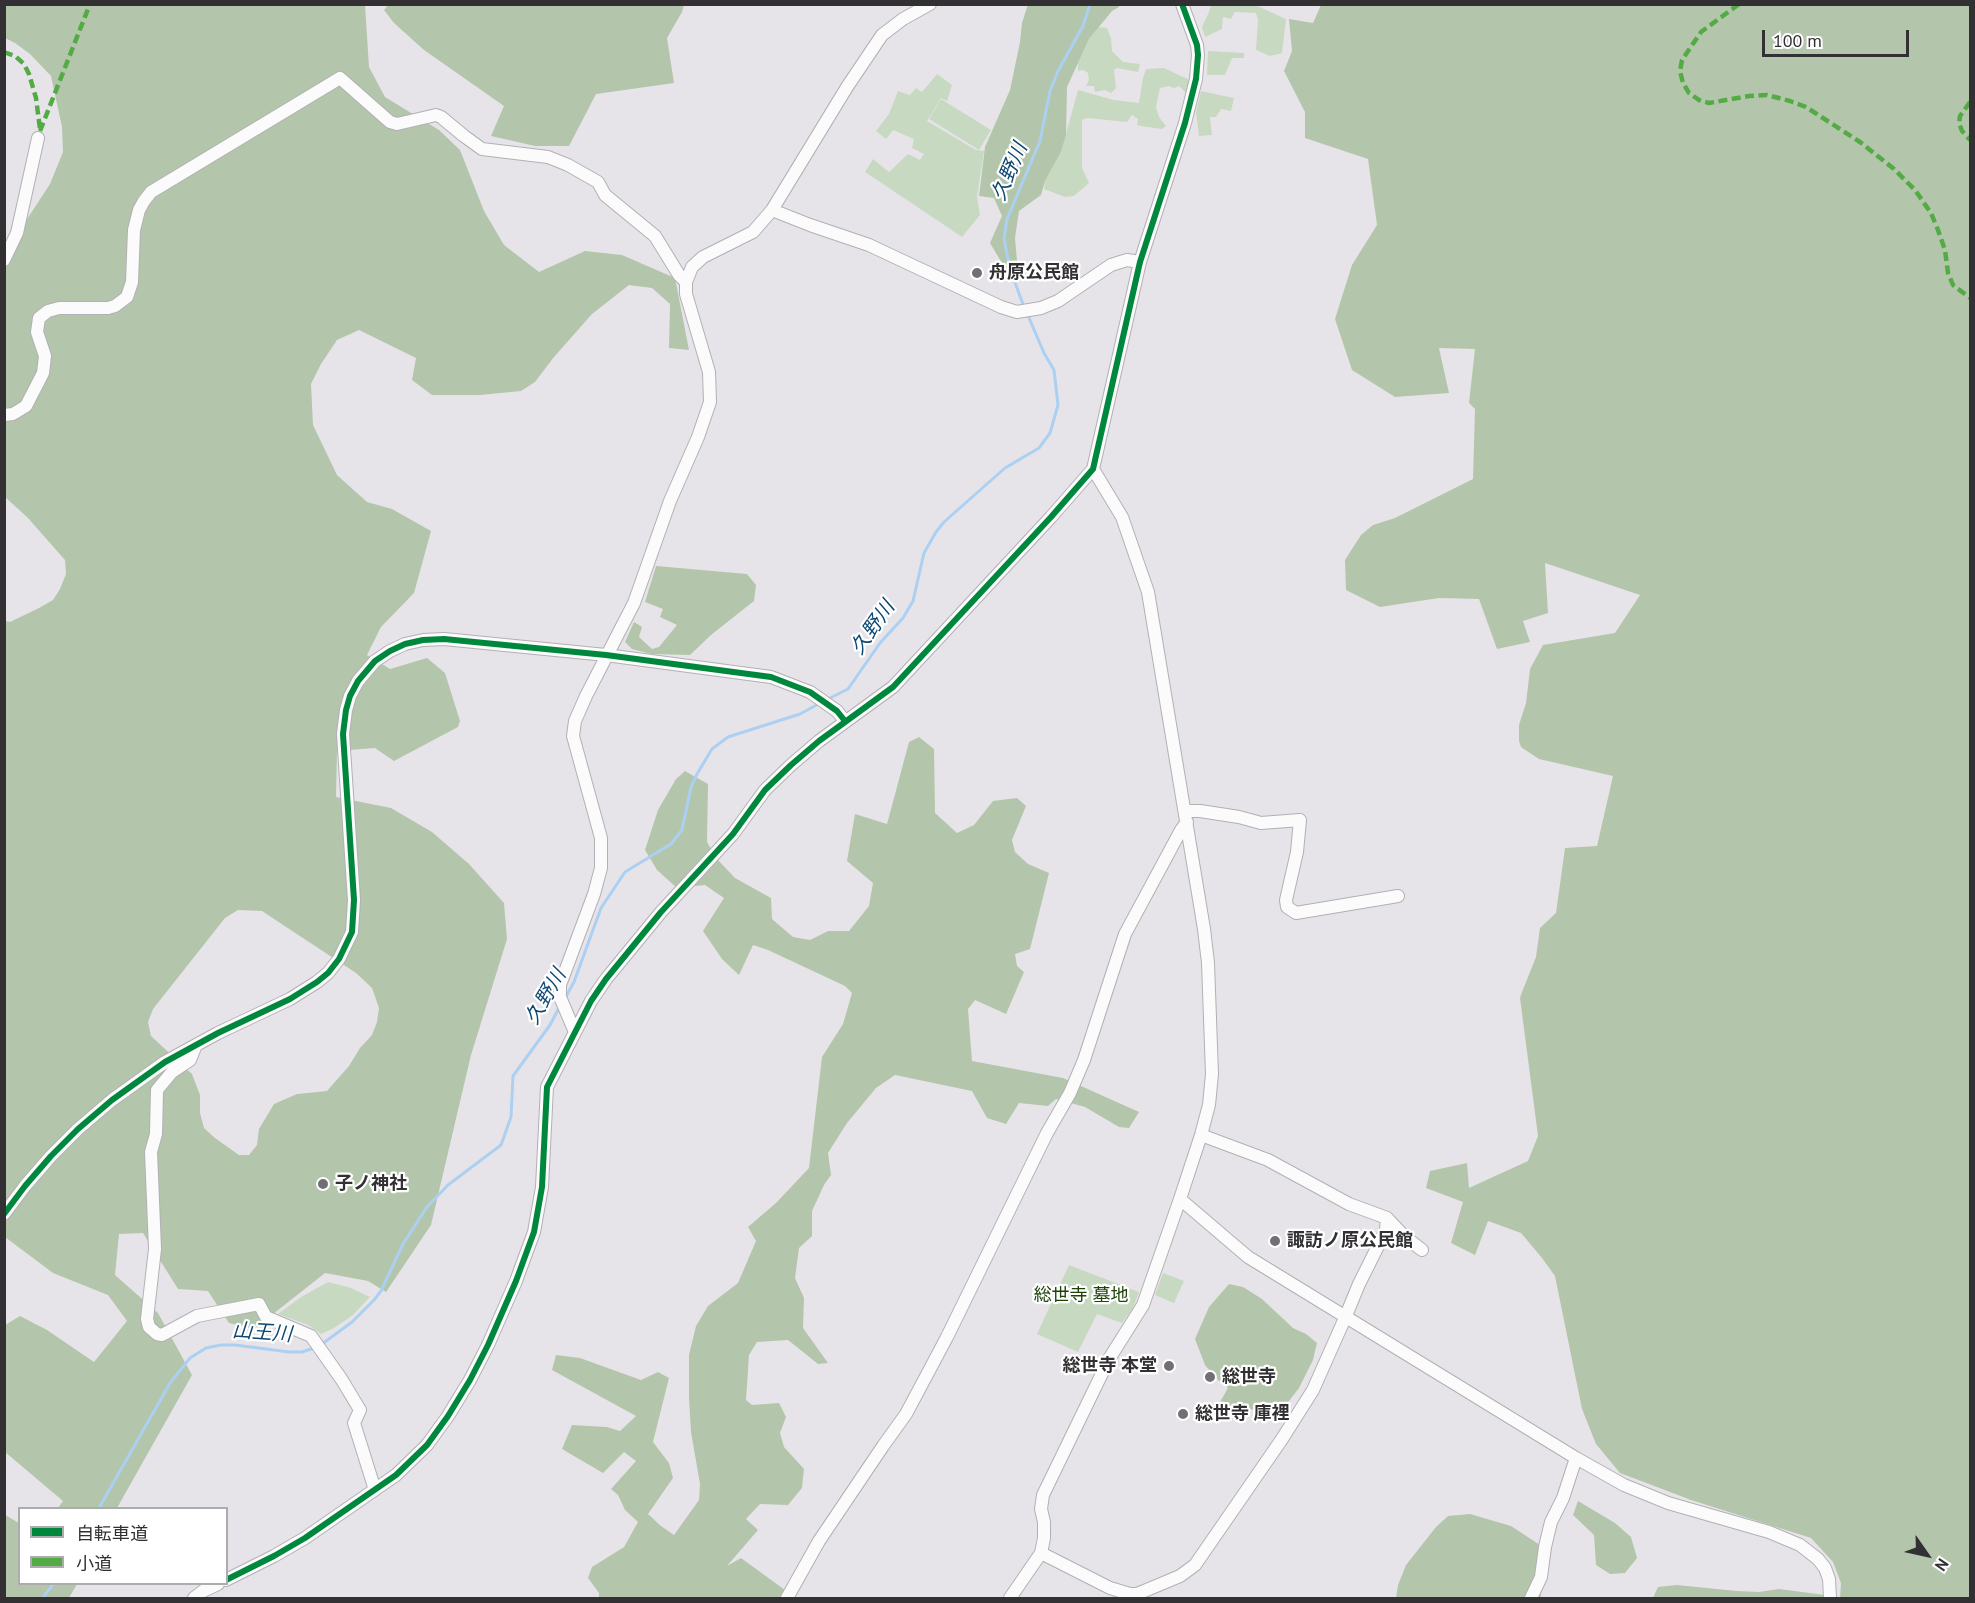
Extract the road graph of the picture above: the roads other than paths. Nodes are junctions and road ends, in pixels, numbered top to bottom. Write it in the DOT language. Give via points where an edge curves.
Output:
graph roads {
  1 [pos="930,4"];
  2 [pos="1182,4"];
  3 [pos="38,138"];
  4 [pos="772,210"];
  5 [pos="4,260"];
  6 [pos="1140,262"];
  7 [pos="686,282"];
  8 [pos="4,415"];
  9 [pos="1093,469"];
  10 [pos="606,655"];
  11 [pos="845,721"];
  12 [pos="1186,817"];
  13 [pos="1398,896"];
  14 [pos="574,1030"];
  15 [pos="196,1045"];
  16 [pos="1201,1135"];
  17 [pos="1180,1199"];
  18 [pos="4,1214"];
  19 [pos="1387,1218"];
  20 [pos="1422,1250"];
  21 [pos="1345,1318"];
  22 [pos="1576,1458"];
  23 [pos="375,1490"];
  24 [pos="1041,1553"];
  25 [pos="228,1579"];
  26 [pos="216,1585"];
  27 [pos="194,1599"];
  28 [pos="787,1599"];
  29 [pos="1010,1599"];
  30 [pos="1531,1599"];
  31 [pos="1830,1599"];
  1 -- 4 [label="street" via="882,35"];
  2 -- 6 [label="street" via="1197,45 1196,79"];
  3 -- 5 [label="street" via="17,232"];
  4 -- 6 [label="street" via="869,245 1017,312 1058,301 1111,265 1127,260"];
  4 -- 7 [label="street" via="753,232 703,257 692,267"];
  6 -- 9 [label="street"];
  7 -- 8 [label="street" via="654,236 605,195 598,182 548,157 482,149 436,115 397,124 390,122 340,78 152,192 139,210 134,230 132,282 127,297 108,308 59,308 39,318 37,332 45,356 43,373 26,406"];
  7 -- 10 [label="street" via="709,372 710,402 634,603"];
  9 -- 11 [label="street" via="893,687"];
  9 -- 12 [label="street" via="1122,517 1148,592"];
  10 -- 11 [label="street" via="771,676 810,692"];
  10 -- 14 [label="street" via="579,713 573,736 601,838 602,868 560,985 560,997"];
  10 -- 15 [label="street" via="444,639 405,644 375,661 350,696 343,735 354,900 352,932 346,946 317,982"];
  11 -- 14 [label="street" via="765,790 734,834 606,979"];
  12 -- 13 [label="street" via="1200,811 1261,823 1300,820 1298,852 1286,900 1287,907 1296,913"];
  12 -- 16 [label="street" via="1208,963 1212,1074"];
  12 -- 28 [label="street" via="1125,934 1077,1078 942,1348 906,1414 819,1541"];
  14 -- 23 [label="street" via="546,1087 542,1187 534,1232 498,1324 470,1380 427,1445"];
  15 -- 18 [label="street" via="112,1100 78,1129"];
  15 -- 23 [label="street" via="190,1060 172,1072 157,1090 156,1134 151,1152 155,1249 149,1327 162,1335 197,1316 259,1304 266,1317 311,1336 360,1410 354,1423"];
  16 -- 17 [label="street"];
  16 -- 19 [label="street" via="1268,1160 1349,1204"];
  17 -- 21 [label="street" via="1248,1257"];
  17 -- 24 [label="street" via="1143,1305 1109,1359 1043,1495"];
  19 -- 20 [label="street"];
  19 -- 21 [label="street" via="1386,1230"];
  21 -- 22 [label="street"];
  21 -- 24 [label="street" via="1312,1390 1195,1565 1180,1576 1130,1594"];
  22 -- 30 [label="street" via="1551,1522 1541,1577"];
  22 -- 31 [label="street" via="1624,1485 1668,1503 1800,1545 1825,1568"];
  23 -- 25 [label="street" via="305,1538"];
  24 -- 29 [label="street"];
  26 -- 27 [label="street"];
}
